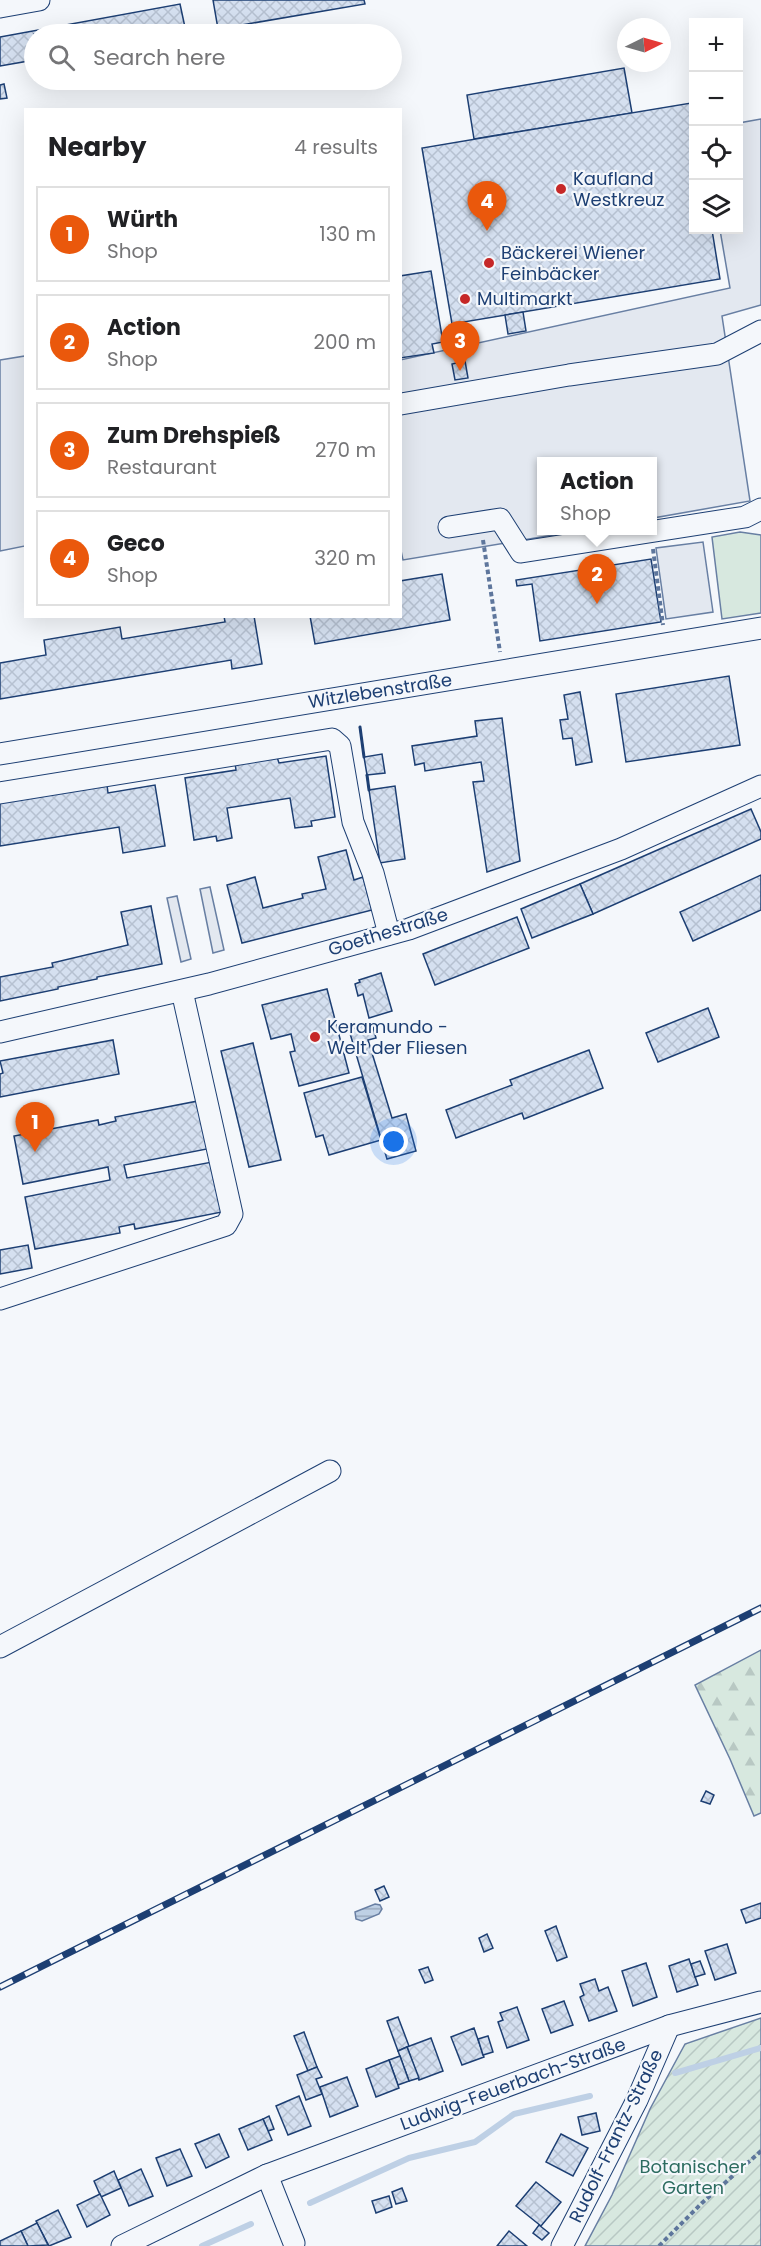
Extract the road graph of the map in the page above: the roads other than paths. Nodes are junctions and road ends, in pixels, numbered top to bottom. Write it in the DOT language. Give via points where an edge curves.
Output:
graph roads {
  1 [pos="39,0"];
  2 [pos="0,7"];
  3 [pos="761,331"];
  4 [pos="402,404"];
  5 [pos="755,515"];
  6 [pos="449,527"];
  7 [pos="657,530"];
  8 [pos="625,535"];
  9 [pos="761,628"];
  10 [pos="0,754"];
  11 [pos="761,786"];
  12 [pos="0,793"];
  13 [pos="390,934"];
  14 [pos="182,991"];
  15 [pos="0,1032"];
  16 [pos="0,1299"];
  17 [pos="330,1471"];
  18 [pos="0,1647"];
  19 [pos="761,2002"];
  20 [pos="669,2026"];
  21 [pos="267,2175"];
  22 [pos="294,2243"];
  23 [pos="122,2246"];
  24 [pos="562,2246"];
  1 -- 2 [label="street"];
  3 -- 4 [label="street" via="717,354"];
  5 -- 7 [label="street"];
  6 -- 8 [label="street" via="500,519 521,552"];
  9 -- 10 [label="street, Witzlebenstraße"];
  11 -- 13 [label="street, Goethestraße" via="621,849"];
  12 -- 13 [label="street" via="332,740 340,746 352,822 373,873"];
  13 -- 14 [label="street, Goethestraße"];
  14 -- 15 [label="street, Goethestraße"];
  14 -- 16 [label="street" via="232,1214 226,1225"];
  17 -- 18 [label="street"];
  19 -- 20 [label="street, Ludwig-Feuerbach-Straße"];
  20 -- 21 [label="street, Ludwig-Feuerbach-Straße"];
  20 -- 24 [label="street, Rudolf-Frantz-Straße" via="637,2100"];
  21 -- 22 [label="street"];
  21 -- 23 [label="street, Ludwig-Feuerbach-Straße"];
}
